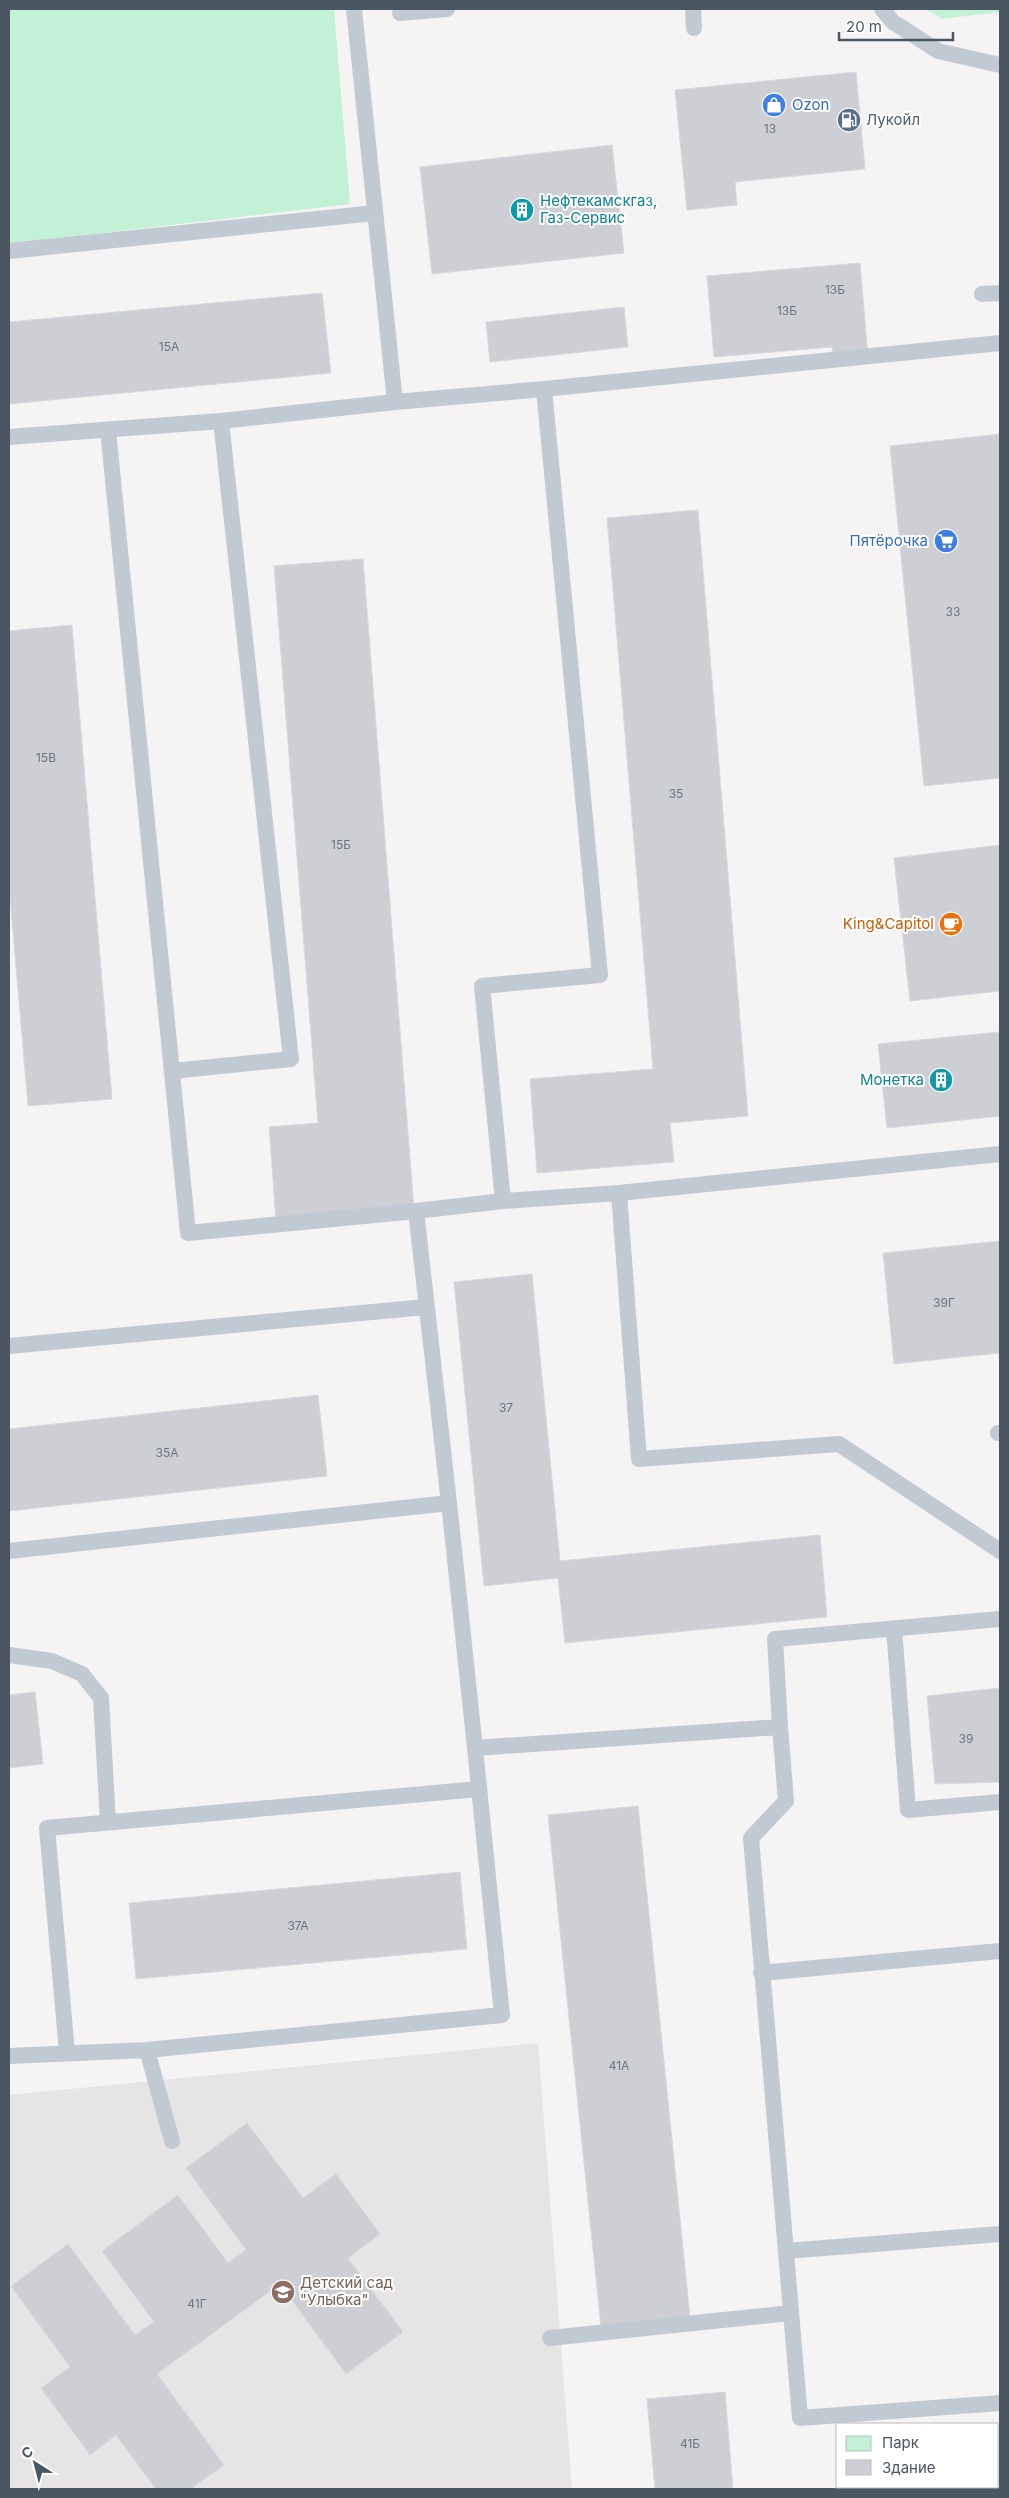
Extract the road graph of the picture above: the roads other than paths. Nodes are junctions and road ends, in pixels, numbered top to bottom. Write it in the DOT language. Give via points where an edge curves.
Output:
graph roads {
  1 [pos="354,9"];
  2 [pos="447,9"];
  3 [pos="693,9"];
  4 [pos="882,9"];
  5 [pos="400,13"];
  6 [pos="694,28"];
  7 [pos="1000,66"];
  8 [pos="374,213"];
  9 [pos="9,251"];
  10 [pos="1000,293"];
  11 [pos="982,294"];
  12 [pos="1000,343"];
  13 [pos="544,389"];
  14 [pos="395,402"];
  15 [pos="221,421"];
  16 [pos="108,430"];
  17 [pos="9,437"];
  18 [pos="172,1071"];
  19 [pos="1000,1154"];
  20 [pos="619,1193"];
  21 [pos="503,1201"];
  22 [pos="416,1211"];
  23 [pos="426,1307"];
  24 [pos="9,1346"];
  25 [pos="449,1504"];
  26 [pos="9,1551"];
  27 [pos="1000,1551"];
  28 [pos="1000,1619"];
  29 [pos="894,1628"];
  30 [pos="9,1655"];
  31 [pos="780,1727"];
  32 [pos="475,1748"];
  33 [pos="478,1789"];
  34 [pos="1000,1802"];
  35 [pos="108,1822"];
  36 [pos="1000,1951"];
  37 [pos="761,1974"];
  38 [pos="147,2050"];
  39 [pos="68,2052"];
  40 [pos="9,2056"];
  41 [pos="172,2141"];
  42 [pos="1000,2234"];
  43 [pos="786,2251"];
  44 [pos="792,2314"];
  45 [pos="550,2338"];
  46 [pos="1000,2403"];
  1 -- 8 [label="lane"];
  2 -- 5 [label="lane"];
  3 -- 6 [label="lane"];
  4 -- 7 [label="lane" via="893,22 938,51"];
  8 -- 9 [label="lane"];
  8 -- 14 [label="lane"];
  10 -- 11 [label="lane"];
  12 -- 13 [label="lane"];
  13 -- 14 [label="lane"];
  13 -- 21 [label="lane" via="600,975 482,986"];
  14 -- 15 [label="lane"];
  15 -- 16 [label="lane"];
  15 -- 18 [label="lane" via="291,1059"];
  16 -- 17 [label="lane"];
  16 -- 18 [label="lane"];
  18 -- 22 [label="lane" via="188,1233"];
  19 -- 20 [label="lane"];
  20 -- 21 [label="lane"];
  20 -- 27 [label="lane" via="639,1459 839,1444"];
  21 -- 22 [label="lane"];
  22 -- 23 [label="lane"];
  23 -- 24 [label="lane"];
  23 -- 25 [label="lane"];
  25 -- 26 [label="lane"];
  25 -- 32 [label="lane"];
  28 -- 29 [label="lane"];
  29 -- 31 [label="lane" via="776,1639"];
  29 -- 34 [label="lane" via="908,1810"];
  30 -- 35 [label="lane" via="52,1661 82,1674 101,1698"];
  31 -- 32 [label="lane"];
  31 -- 37 [label="lane" via="786,1801 750,1838"];
  32 -- 33 [label="lane"];
  33 -- 35 [label="lane"];
  33 -- 38 [label="lane" via="502,2015"];
  35 -- 39 [label="lane" via="47,1828"];
  36 -- 37 [label="lane"];
  37 -- 43 [label="lane"];
  38 -- 39 [label="lane"];
  38 -- 41 [label="lane"];
  39 -- 40 [label="lane"];
  42 -- 43 [label="lane"];
  43 -- 44 [label="lane"];
  44 -- 45 [label="lane"];
  44 -- 46 [label="lane" via="800,2418"];
}
